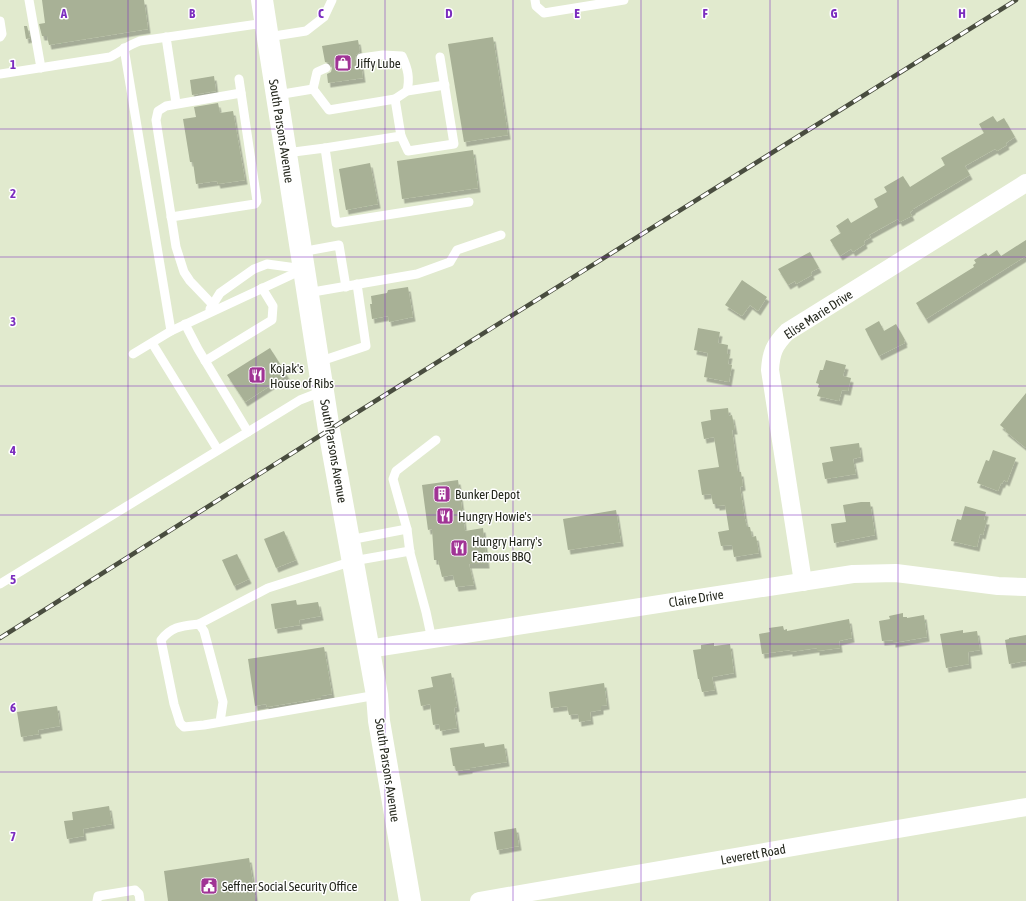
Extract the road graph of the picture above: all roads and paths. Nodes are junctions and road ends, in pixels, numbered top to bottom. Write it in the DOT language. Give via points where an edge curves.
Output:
graph roads {
  1 [pos="29,0"];
  2 [pos="262,0"];
  3 [pos="332,0"];
  4 [pos="534,0"];
  5 [pos="624,0"];
  6 [pos="0,21"];
  7 [pos="266,30"];
  8 [pos="0,36"];
  9 [pos="166,36"];
  10 [pos="124,48"];
  11 [pos="440,57"];
  12 [pos="361,58"];
  13 [pos="41,68"];
  14 [pos="326,68"];
  15 [pos="0,74"];
  16 [pos="239,79"];
  17 [pos="445,85"];
  18 [pos="313,89"];
  19 [pos="407,91"];
  20 [pos="241,93"];
  21 [pos="277,95"];
  22 [pos="395,99"];
  23 [pos="176,103"];
  24 [pos="401,136"];
  25 [pos="325,148"];
  26 [pos="286,153"];
  27 [pos="1026,183"];
  28 [pos="469,202"];
  29 [pos="171,217"];
  30 [pos="501,235"];
  31 [pos="303,260"];
  32 [pos="357,284"];
  33 [pos="346,286"];
  34 [pos="262,288"];
  35 [pos="308,293"];
  36 [pos="213,305"];
  37 [pos="206,315"];
  38 [pos="185,324"];
  39 [pos="171,331"];
  40 [pos="152,343"];
  41 [pos="133,354"];
  42 [pos="205,361"];
  43 [pos="318,362"];
  44 [pos="323,391"];
  45 [pos="248,432"];
  46 [pos="436,440"];
  47 [pos="218,450"];
  48 [pos="407,529"];
  49 [pos="349,540"];
  50 [pos="410,551"];
  51 [pos="353,561"];
  52 [pos="803,582"];
  53 [pos="0,584"];
  54 [pos="1026,584"];
  55 [pos="1026,588"];
  56 [pos="199,624"];
  57 [pos="432,640"];
  58 [pos="368,649"];
  59 [pos="377,695"];
  60 [pos="220,722"];
  61 [pos="1026,807"];
  62 [pos="139,897"];
  63 [pos="96,900"];
  64 [pos="409,901"];
  65 [pos="479,901"];
  1 -- 13 [label="lane"];
  2 -- 7 [label="main road, South Parsons Avenue"];
  3 -- 7 [label="lane" via="324,17 306,31"];
  4 -- 5 [label="lane" via="536,6 544,13"];
  6 -- 8 [label="lane"];
  7 -- 9 [label="lane"];
  7 -- 21 [label="main road, South Parsons Avenue"];
  9 -- 10 [label="lane" via="140,41"];
  9 -- 23 [label="lane"];
  10 -- 13 [label="lane" via="110,57"];
  10 -- 39 [label="lane"];
  11 -- 17 [label="lane"];
  12 -- 19 [label="lane" via="383,54 402,56 409,80"];
  13 -- 15 [label="lane"];
  14 -- 18 [label="lane" via="317,72"];
  16 -- 20 [label="lane"];
  17 -- 19 [label="lane"];
  17 -- 24 [label="lane" via="454,144 408,151"];
  18 -- 21 [label="lane"];
  18 -- 22 [label="lane" via="329,110"];
  19 -- 22 [label="lane"];
  20 -- 23 [label="lane"];
  20 -- 29 [label="lane" via="257,201 255,204"];
  21 -- 26 [label="main road, South Parsons Avenue"];
  22 -- 24 [label="lane"];
  23 -- 29 [label="lane" via="162,107 156,120"];
  24 -- 25 [label="lane"];
  25 -- 26 [label="lane"];
  25 -- 28 [label="lane" via="336,223"];
  26 -- 31 [label="main road, South Parsons Avenue"];
  27 -- 52 [label="street, Elise Marie Drive" via="794,328 778,341 773,350 770,370"];
  29 -- 36 [label="lane" via="176,247 184,272"];
  30 -- 32 [label="lane" via="457,250 450,262 417,274"];
  31 -- 33 [label="lane" via="339,245"];
  31 -- 34 [label="lane"];
  31 -- 35 [label="main road, South Parsons Avenue"];
  31 -- 36 [label="lane" via="260,266 220,294"];
  32 -- 33 [label="lane"];
  32 -- 43 [label="lane" via="366,346"];
  33 -- 35 [label="lane"];
  34 -- 37 [label="lane"];
  34 -- 42 [label="lane" via="273,306 272,320"];
  35 -- 43 [label="main road, South Parsons Avenue"];
  36 -- 37 [label="lane"];
  37 -- 38 [label="lane"];
  38 -- 39 [label="lane"];
  38 -- 42 [label="lane"];
  39 -- 40 [label="lane"];
  40 -- 41 [label="lane"];
  40 -- 47 [label="lane"];
  42 -- 45 [label="lane"];
  43 -- 44 [label="main road, South Parsons Avenue"];
  44 -- 45 [label="lane" via="300,400"];
  44 -- 49 [label="main road, South Parsons Avenue"];
  45 -- 47 [label="lane"];
  46 -- 48 [label="lane" via="396,471 393,479"];
  47 -- 53 [label="lane"];
  48 -- 49 [label="lane"];
  48 -- 50 [label="lane"];
  49 -- 51 [label="main road, South Parsons Avenue"];
  50 -- 51 [label="lane"];
  50 -- 57 [label="lane"];
  51 -- 56 [label="lane" via="268,588"];
  51 -- 58 [label="main road, South Parsons Avenue"];
  52 -- 55 [label="street, Claire Drive" via="853,574 896,573"];
  52 -- 57 [label="street, Claire Drive"];
  54 -- 55 [label="street"];
  56 -- 60 [label="lane" via="206,637 223,702"];
  56 -- 60 [label="lane" via="168,631 161,640 174,704 180,723 184,727"];
  57 -- 58 [label="street, Claire Drive"];
  58 -- 59 [label="main road, South Parsons Avenue"];
  59 -- 60 [label="lane"];
  59 -- 64 [label="main road, South Parsons Avenue" via="379,721"];
  61 -- 65 [label="street, Leverett Road"];
  62 -- 63 [label="lane" via="135,890 98,896"];
}
